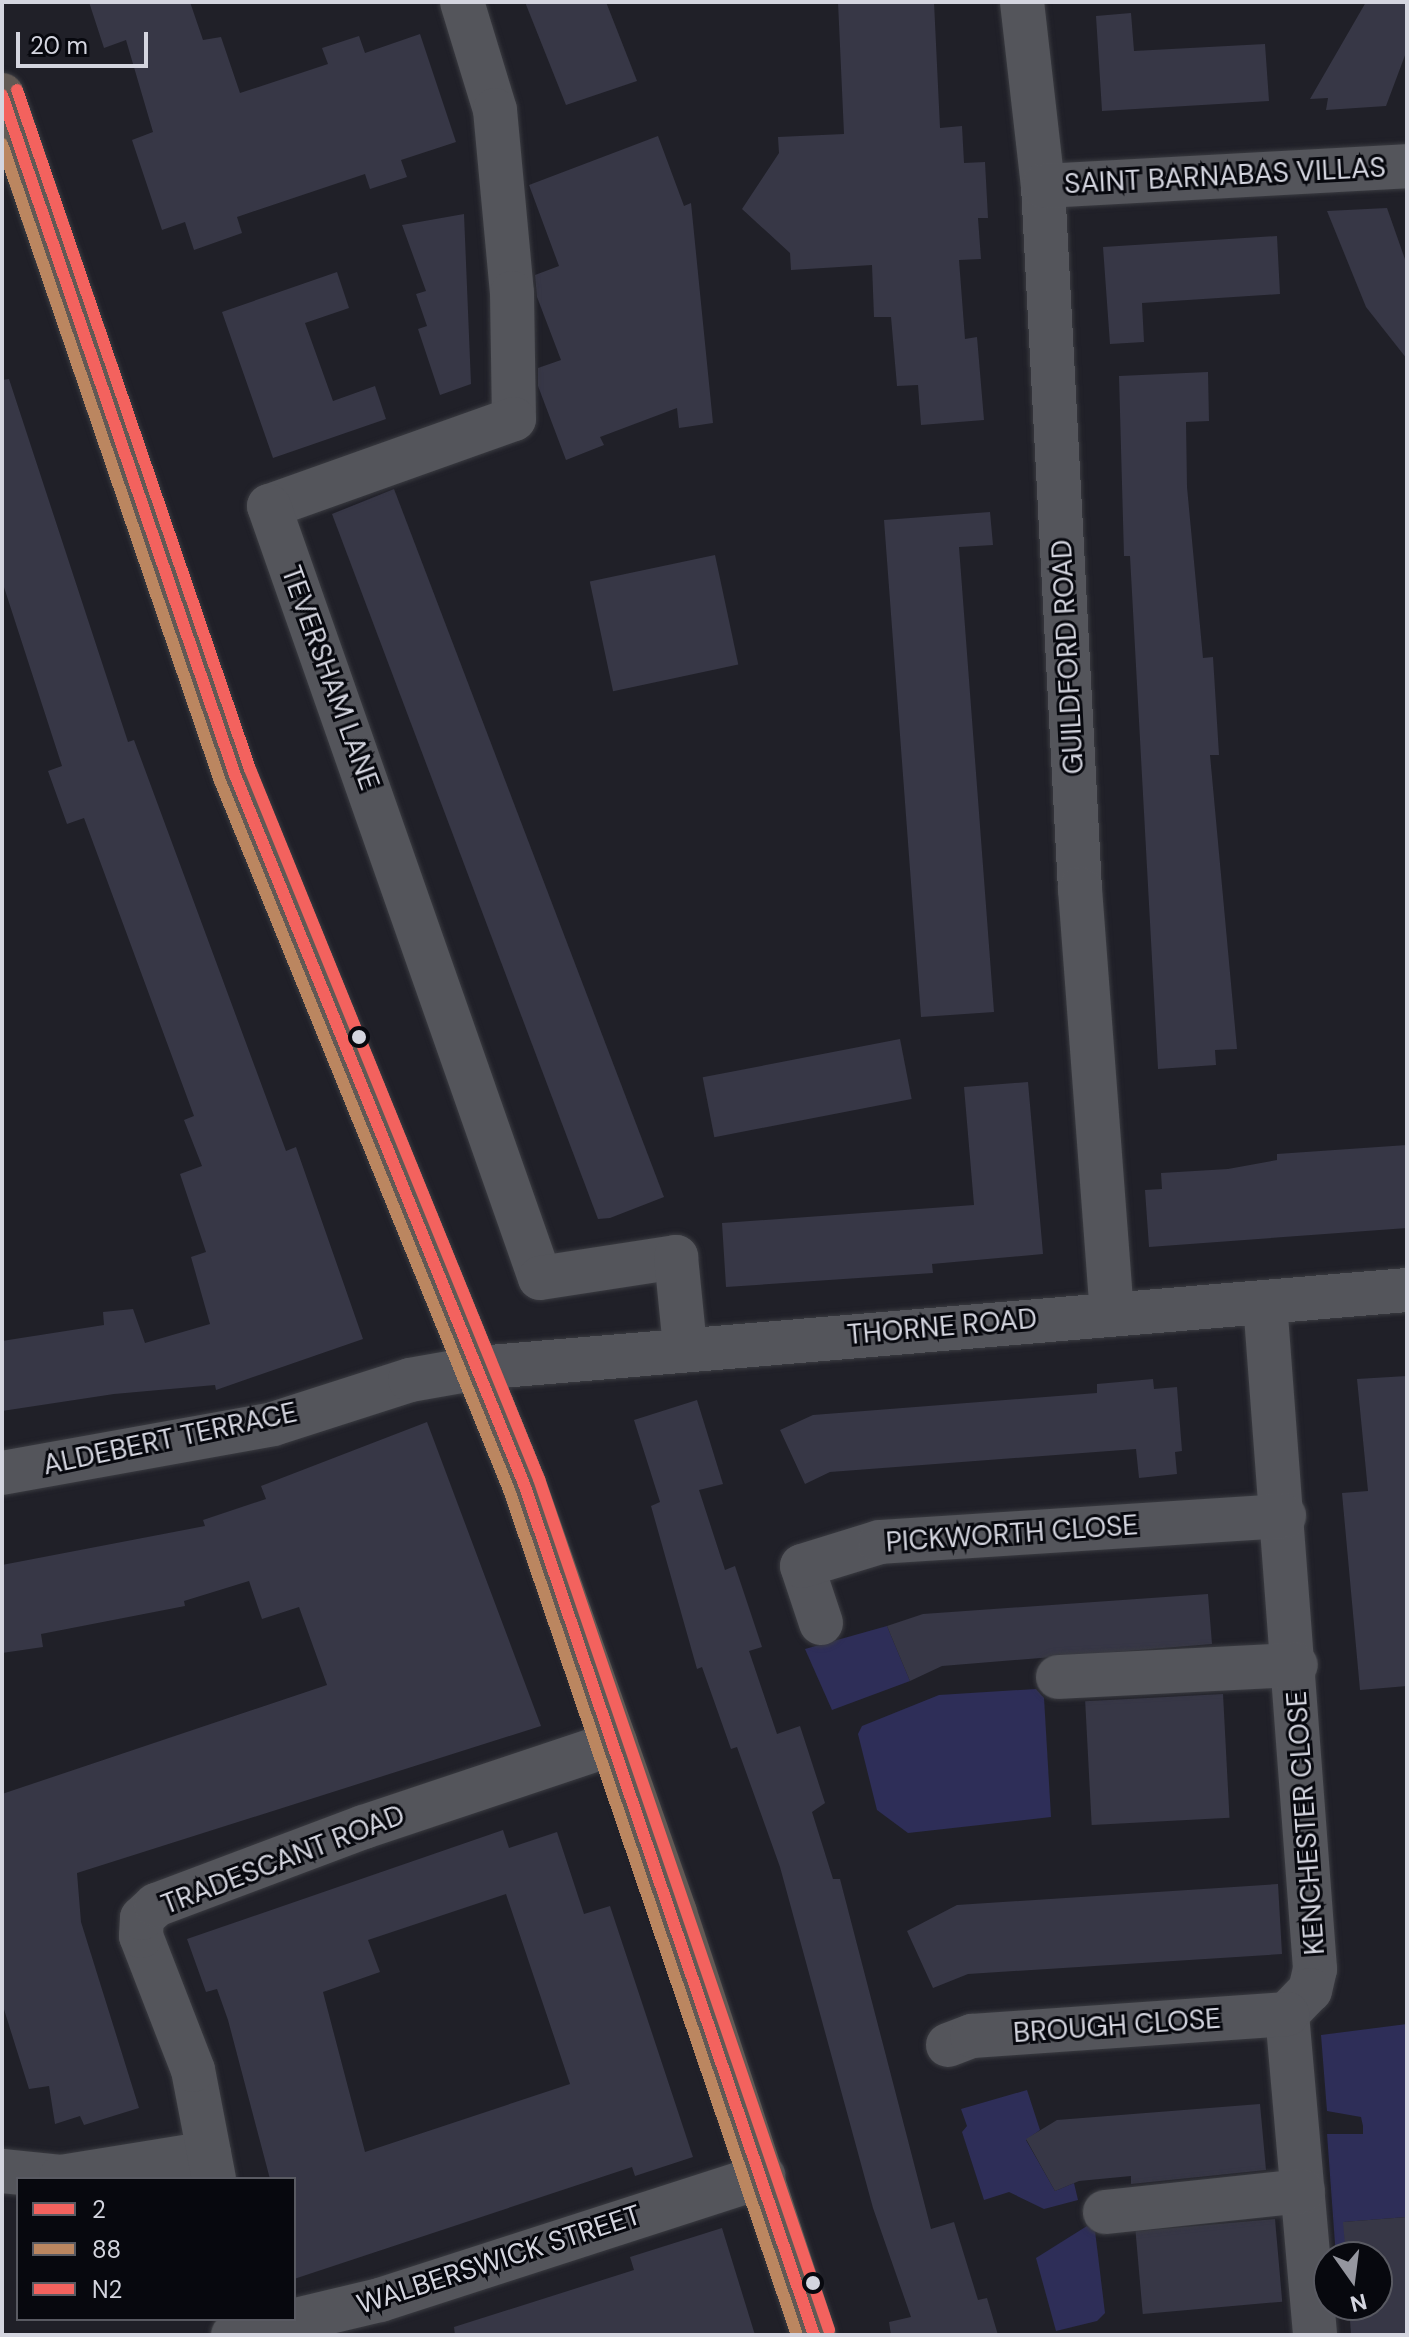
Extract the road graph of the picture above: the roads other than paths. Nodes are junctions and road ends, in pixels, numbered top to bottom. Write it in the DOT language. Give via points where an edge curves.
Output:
graph roads {
  1 [pos="462,2"];
  2 [pos="1022,2"];
  3 [pos="2,95"];
  4 [pos="1407,166"];
  5 [pos="1043,186"];
  6 [pos="1407,1290"];
  7 [pos="1265,1302"];
  8 [pos="1112,1313"];
  9 [pos="685,1347"];
  10 [pos="478,1368"];
  11 [pos="2,1473"];
  12 [pos="1284,1516"];
  13 [pos="821,1623"];
  14 [pos="1296,1665"];
  15 [pos="1058,1677"];
  16 [pos="615,1743"];
  17 [pos="1287,2014"];
  18 [pos="948,2045"];
  19 [pos="212,2166"];
  20 [pos="2,2171"];
  21 [pos="763,2176"];
  22 [pos="61,2177"];
  23 [pos="1303,2191"];
  24 [pos="1105,2212"];
  25 [pos="296,2320"];
  26 [pos="292,2321"];
  27 [pos="233,2335"];
  28 [pos="814,2335"];
  29 [pos="1315,2335"];
  1 -- 9 [label="street, TEVERSHAM LANE" via="495,110 512,293 514,419 269,506 540,1278 676,1257"];
  2 -- 5 [label="street, GUILDFORD ROAD"];
  3 -- 10 [label="highway" via="235,775"];
  4 -- 5 [label="street, SAINT BARNABAS VILLAS"];
  5 -- 8 [label="street, GUILDFORD ROAD" via="1080,889"];
  6 -- 7 [label="street, THORNE ROAD"];
  7 -- 8 [label="street, THORNE ROAD"];
  7 -- 12 [label="street, KENCHESTER CLOSE"];
  8 -- 9 [label="street, THORNE ROAD"];
  9 -- 10 [label="street, THORNE ROAD"];
  10 -- 11 [label="street, ALDEBERT TERRACE" via="395,1384 273,1424"];
  10 -- 16 [label="highway"];
  12 -- 13 [label="street, PICKWORTH CLOSE" via="880,1542 802,1566"];
  12 -- 14 [label="street, KENCHESTER CLOSE"];
  14 -- 15 [label="street"];
  14 -- 17 [label="street, KENCHESTER CLOSE" via="1315,1969 1310,1990"];
  16 -- 19 [label="street, TRADESCANT ROAD" via="334,1838 156,1905 142,1918 141,1936 193,2070"];
  16 -- 21 [label="highway"];
  17 -- 18 [label="street, BROUGH CLOSE" via="972,2036"];
  17 -- 23 [label="street"];
  19 -- 22 [label="street, TRADESCANT ROAD"];
  20 -- 22 [label="street, TRADESCANT ROAD"];
  21 -- 25 [label="street, WALBERSWICK STREET" via="380,2300"];
  21 -- 28 [label="highway"];
  23 -- 24 [label="street"];
  23 -- 29 [label="street"];
  26 -- 27 [label="street, WALBERSWICK STREET"];
}
